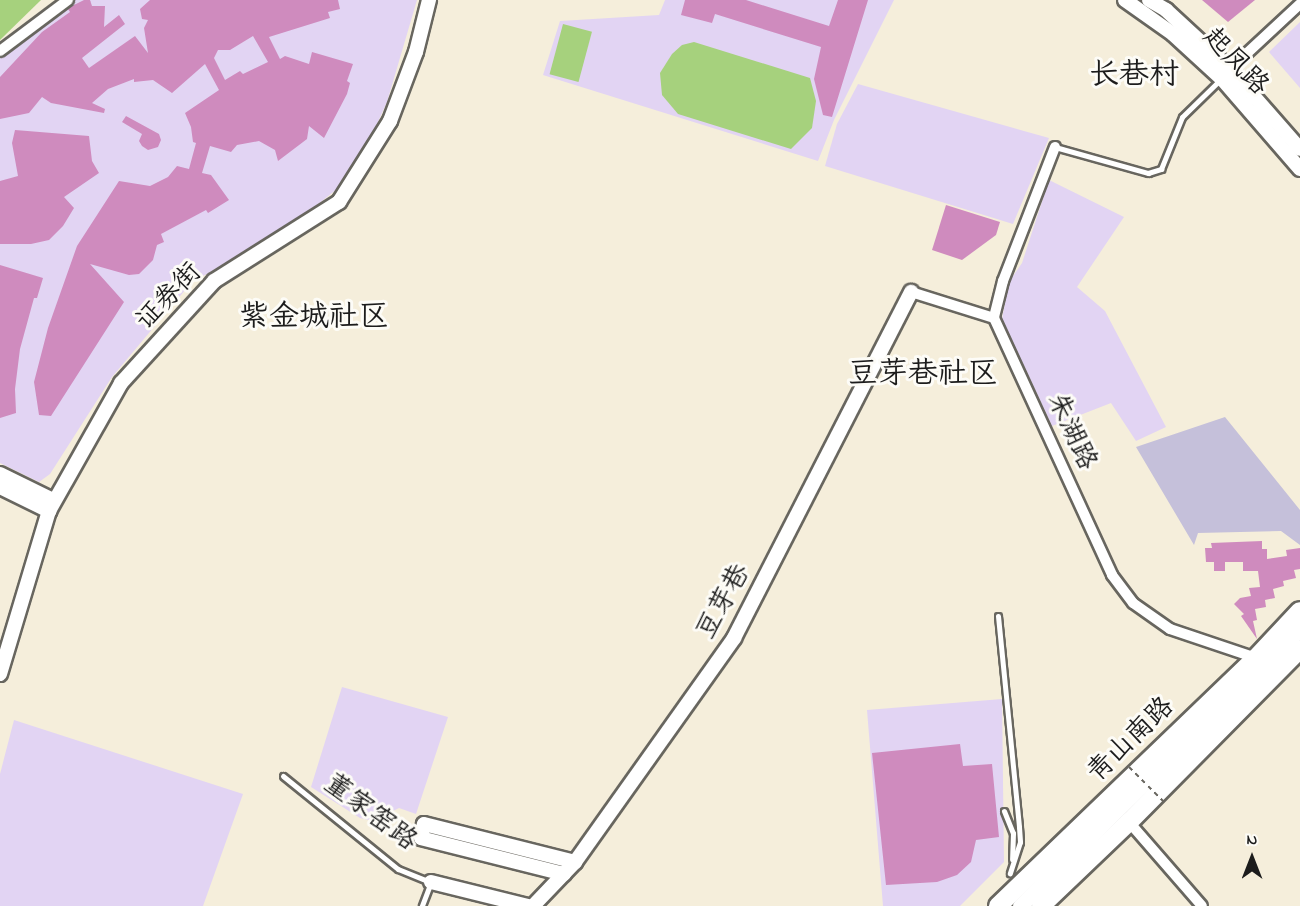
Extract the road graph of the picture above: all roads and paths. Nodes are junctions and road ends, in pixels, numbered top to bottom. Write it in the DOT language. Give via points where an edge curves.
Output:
graph roads {
  1 [pos="68,0"];
  2 [pos="429,0"];
  3 [pos="1125,0"];
  4 [pos="1149,0"];
  5 [pos="1300,4"];
  6 [pos="0,51"];
  7 [pos="1226,74"];
  8 [pos="1054,147"];
  9 [pos="1300,149"];
  10 [pos="1300,169"];
  11 [pos="911,292"];
  12 [pos="994,318"];
  13 [pos="0,474"];
  14 [pos="0,487"];
  15 [pos="51,505"];
  16 [pos="1300,611"];
  17 [pos="998,616"];
  18 [pos="1300,629"];
  19 [pos="1300,638"];
  20 [pos="1300,649"];
  21 [pos="1256,658"];
  22 [pos="0,674"];
  23 [pos="1129,767"];
  24 [pos="283,776"];
  25 [pos="1166,804"];
  26 [pos="1004,811"];
  27 [pos="1129,822"];
  28 [pos="575,862"];
  29 [pos="1010,873"];
  30 [pos="564,874"];
  31 [pos="431,882"];
  32 [pos="1009,903"];
  33 [pos="422,906"];
  34 [pos="528,906"];
  35 [pos="534,906"];
  36 [pos="1029,906"];
  37 [pos="1041,906"];
  38 [pos="1202,906"];
  1 -- 6 [label="street"];
  2 -- 15 [label="street, 证券街" via="416,52 390,121 339,202 214,281 121,382"];
  3 -- 7 [label="street, 起凤路"];
  4 -- 7 [label="street, 起凤路" via="1166,10"];
  5 -- 7 [label="street"];
  7 -- 8 [label="lane" via="1182,117 1161,169 1148,173"];
  7 -- 9 [label="street, 起凤路"];
  7 -- 10 [label="street, 起凤路"];
  8 -- 12 [label="street" via="1003,281"];
  11 -- 12 [label="street"];
  11 -- 28 [label="street, 豆芽巷" via="734,638"];
  12 -- 21 [label="street, 朱湖路" via="1112,575 1133,603 1170,629"];
  13 -- 15 [label="street"];
  14 -- 15 [label="street"];
  15 -- 22 [label="street, 证券街"];
  16 -- 21 [label="main road, 青山南路"];
  17 -- 29 [label="lane" via="1020,842"];
  18 -- 32 [label="main road"];
  19 -- 36 [label="main road"];
  20 -- 27 [label="main road, 青山南路"];
  21 -- 32 [label="main road, 青山南路"];
  23 -- 25 [label="path, bridge"];
  24 -- 31 [label="lane, 董家窑路" via="398,869"];
  26 -- 29 [label="lane" via="1013,833"];
  27 -- 37 [label="main road, 青山南路"];
  27 -- 38 [label="street"];
  28 -- 30 [label="street, 豆芽巷"];
  28 -- 30 [label="street" via="424,824 421,838"];
  29 -- 32 [label="lane"];
  30 -- 35 [label="street, 豆芽巷"];
  31 -- 33 [label="lane, 董家窑路"];
  31 -- 34 [label="street, 董家窑路"];
}
